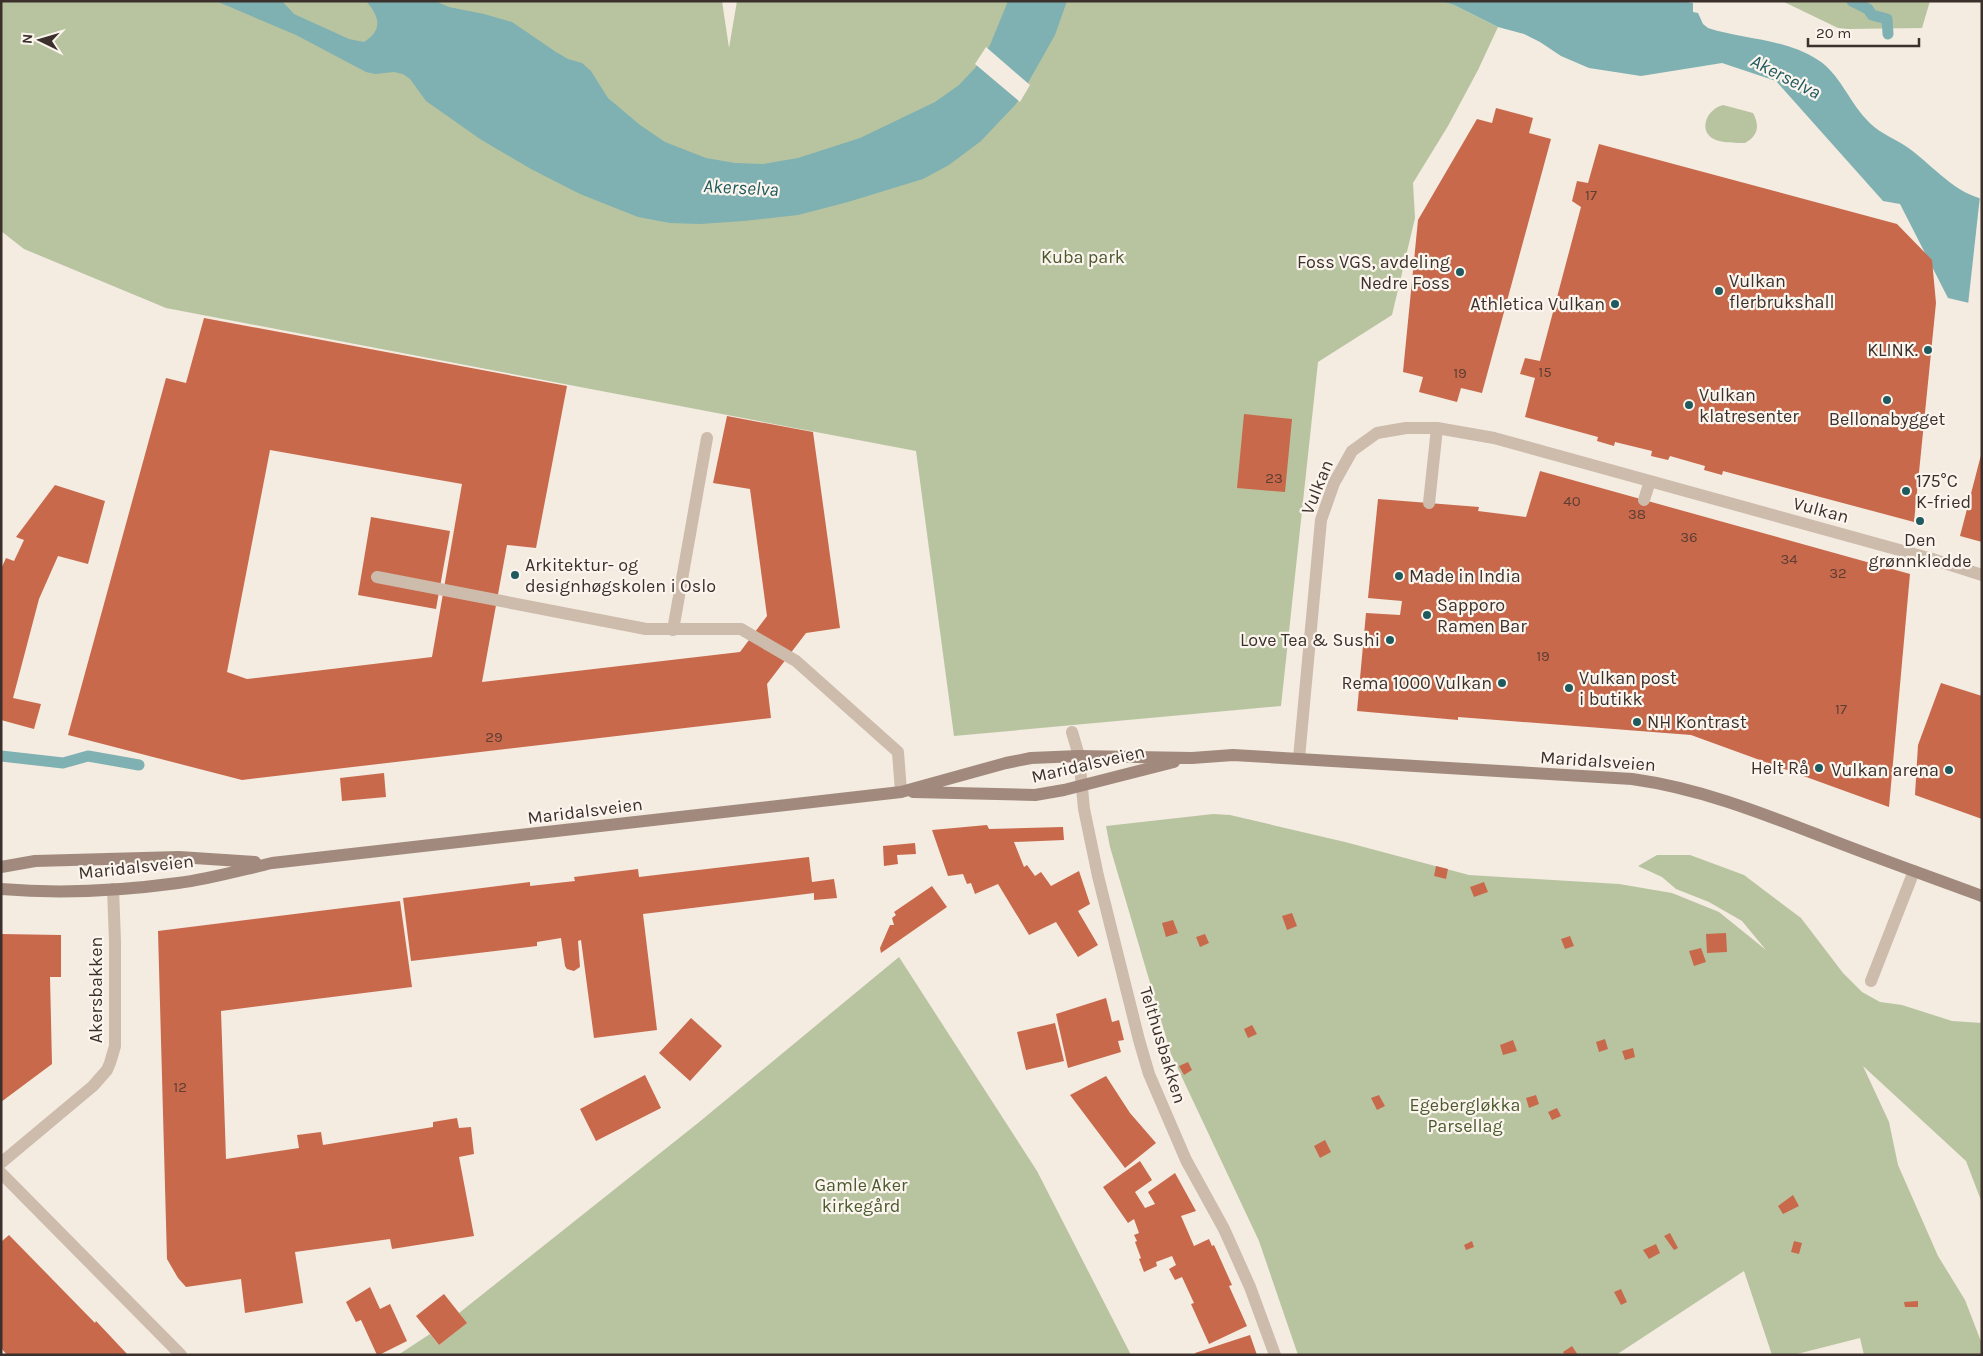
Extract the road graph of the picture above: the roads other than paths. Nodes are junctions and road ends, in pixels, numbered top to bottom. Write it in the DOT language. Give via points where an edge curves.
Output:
graph roads {
  1 [pos="1437,428"];
  2 [pos="707,438"];
  3 [pos="1650,481"];
  4 [pos="1644,500"];
  5 [pos="1429,503"];
  6 [pos="1982,575"];
  7 [pos="377,576"];
  8 [pos="673,630"];
  9 [pos="1072,732"];
  10 [pos="1079,756"];
  11 [pos="1192,758"];
  12 [pos="1299,758"];
  13 [pos="1081,786"];
  14 [pos="901,792"];
  15 [pos="272,863"];
  16 [pos="1,867"];
  17 [pos="1914,871"];
  18 [pos="1,888"];
  19 [pos="113,889"];
  20 [pos="1982,896"];
  21 [pos="1871,981"];
  22 [pos="1,1163"];
  23 [pos="1,1172"];
  24 [pos="181,1355"];
  25 [pos="1275,1355"];
  1 -- 3 [label="street, Vulkan" via="1494,438"];
  1 -- 5 [label="street"];
  1 -- 12 [label="street, Vulkan" via="1406,428 1377,433 1352,451 1334,483 1321,520"];
  2 -- 8 [label="street"];
  3 -- 4 [label="street"];
  3 -- 6 [label="street, Vulkan"];
  7 -- 8 [label="street" via="646,629"];
  8 -- 14 [label="street" via="741,629 796,661 898,752"];
  9 -- 10 [label="street, Telthusbakken"];
  10 -- 11 [label="main road, Maridalsveien"];
  10 -- 13 [label="street, Telthusbakken"];
  10 -- 14 [label="main road, Maridalsveien" via="1014,761"];
  11 -- 12 [label="main road, Maridalsveien" via="1233,754"];
  11 -- 13 [label="main road, Maridalsveien"];
  12 -- 17 [label="main road, Maridalsveien" via="1658,783 1720,798"];
  13 -- 14 [label="main road, Maridalsveien" via="1035,796"];
  13 -- 25 [label="street, Telthusbakken" via="1098,876 1149,1074 1186,1160 1224,1229"];
  14 -- 15 [label="main road, Maridalsveien"];
  15 -- 16 [label="main road, Maridalsveien" via="179,857 35,861"];
  15 -- 19 [label="main road, Maridalsveien" via="179,883"];
  17 -- 20 [label="main road, Maridalsveien"];
  17 -- 21 [label="street"];
  18 -- 19 [label="main road, Maridalsveien" via="37,892"];
  19 -- 22 [label="street, Akersbakken" via="115,1046 110,1063 93,1086"];
  23 -- 24 [label="street"];
}
